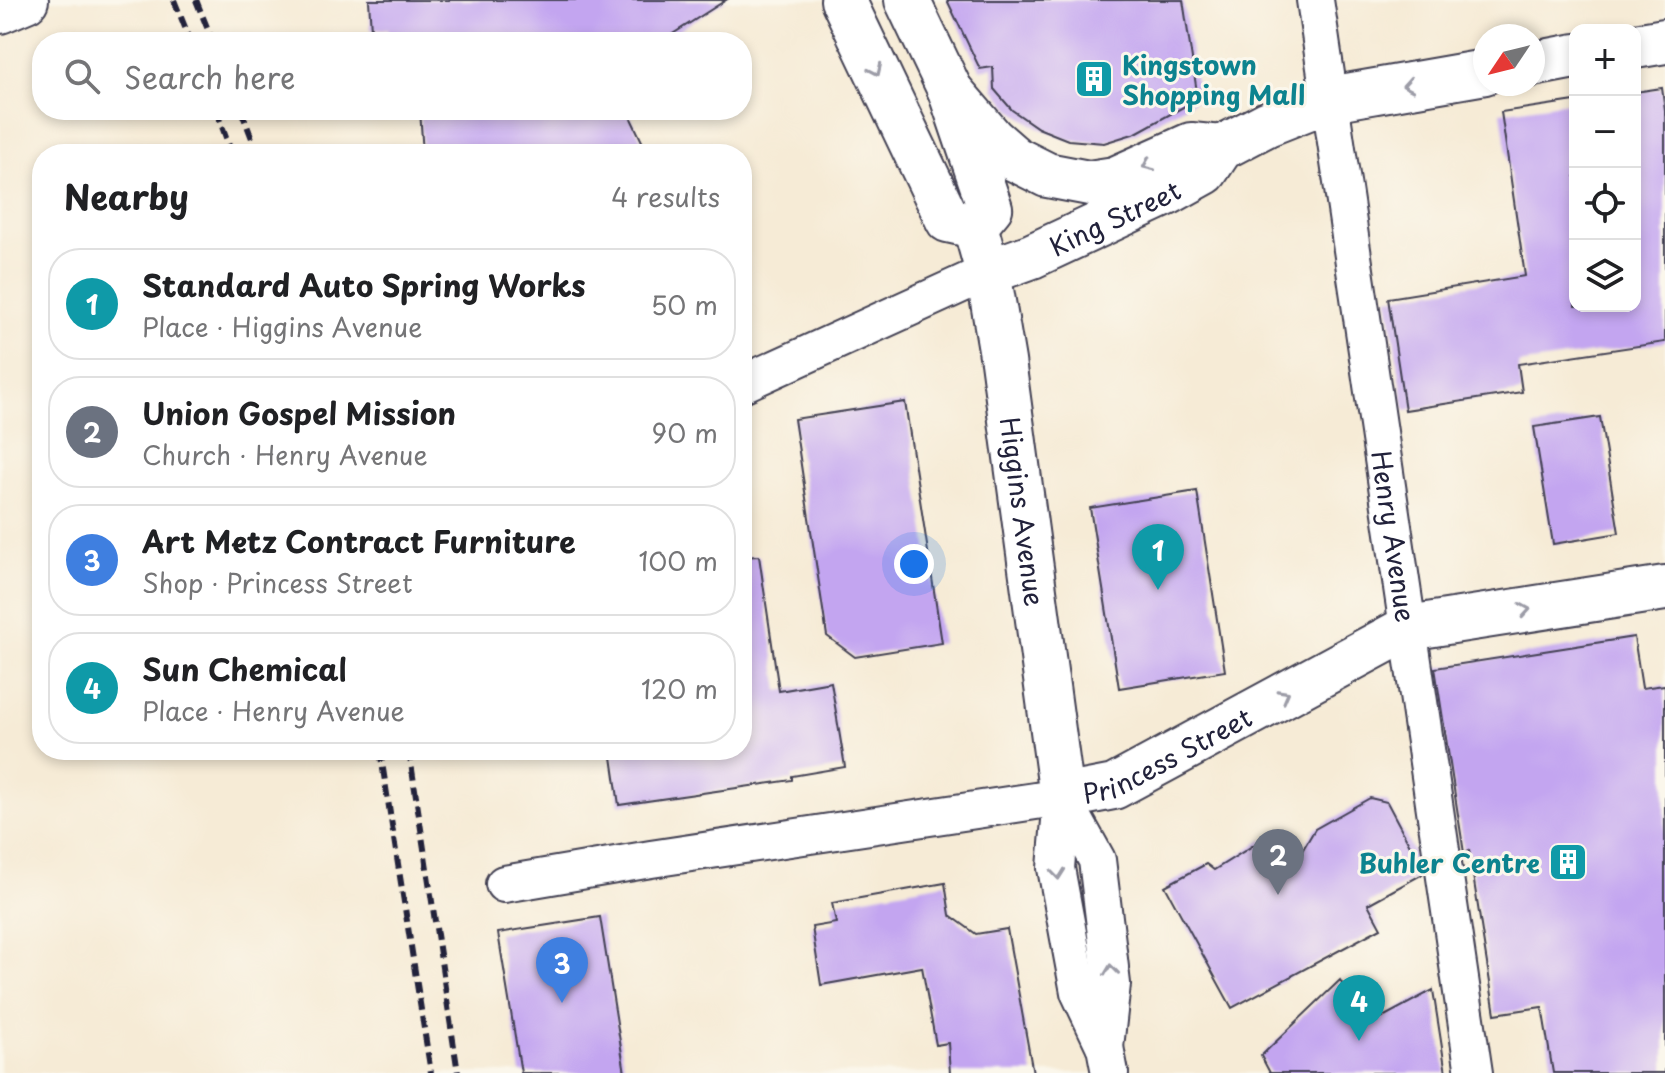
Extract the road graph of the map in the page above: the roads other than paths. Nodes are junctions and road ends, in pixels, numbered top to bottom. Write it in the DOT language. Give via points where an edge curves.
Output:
graph roads {
  1 [pos="26,0"];
  2 [pos="843,0"];
  3 [pos="907,0"];
  4 [pos="1315,0"];
  5 [pos="0,11"];
  6 [pos="1665,41"];
  7 [pos="1641,45"];
  8 [pos="1569,57"];
  9 [pos="1545,62"];
  10 [pos="1473,74"];
  11 [pos="950,90"];
  12 [pos="1330,99"];
  13 [pos="1221,148"];
  14 [pos="975,226"];
  15 [pos="988,272"];
  16 [pos="752,379"];
  17 [pos="1665,588"];
  18 [pos="1408,628"];
  19 [pos="1062,797"];
  20 [pos="504,884"];
  21 [pos="1107,1060"];
  22 [pos="1474,1073"];
  1 -- 5 [label="main road"];
  2 -- 14 [label="main road, one-way" via="948,220"];
  3 -- 11 [label="main road"];
  4 -- 12 [label="street, Henry Avenue"];
  6 -- 7 [label="main road"];
  8 -- 9 [label="main road"];
  10 -- 12 [label="main road, King Street, one-way"];
  13 -- 11 [label="main road, one-way" via="1191,145 1115,179 1089,183 1047,175 1015,159 992,139"];
  11 -- 14 [label="main road" via="990,208"];
  12 -- 13 [label="main road, King Street"];
  12 -- 18 [label="street, Henry Avenue"];
  13 -- 15 [label="main road, King Street" via="1205,172 1169,192"];
  14 -- 15 [label="main road, Higgins Avenue"];
  15 -- 16 [label="street, King Street"];
  15 -- 19 [label="main road, Higgins Avenue"];
  18 -- 17 [label="main road, Princess Street, one-way"];
  19 -- 18 [label="main road, Princess Street, one-way" via="1114,787"];
  18 -- 22 [label="street, Henry Avenue"];
  19 -- 20 [label="street, Princess Street"];
  19 -- 21 [label="street, Higgins Avenue" via="1097,860 1112,984"];
}
